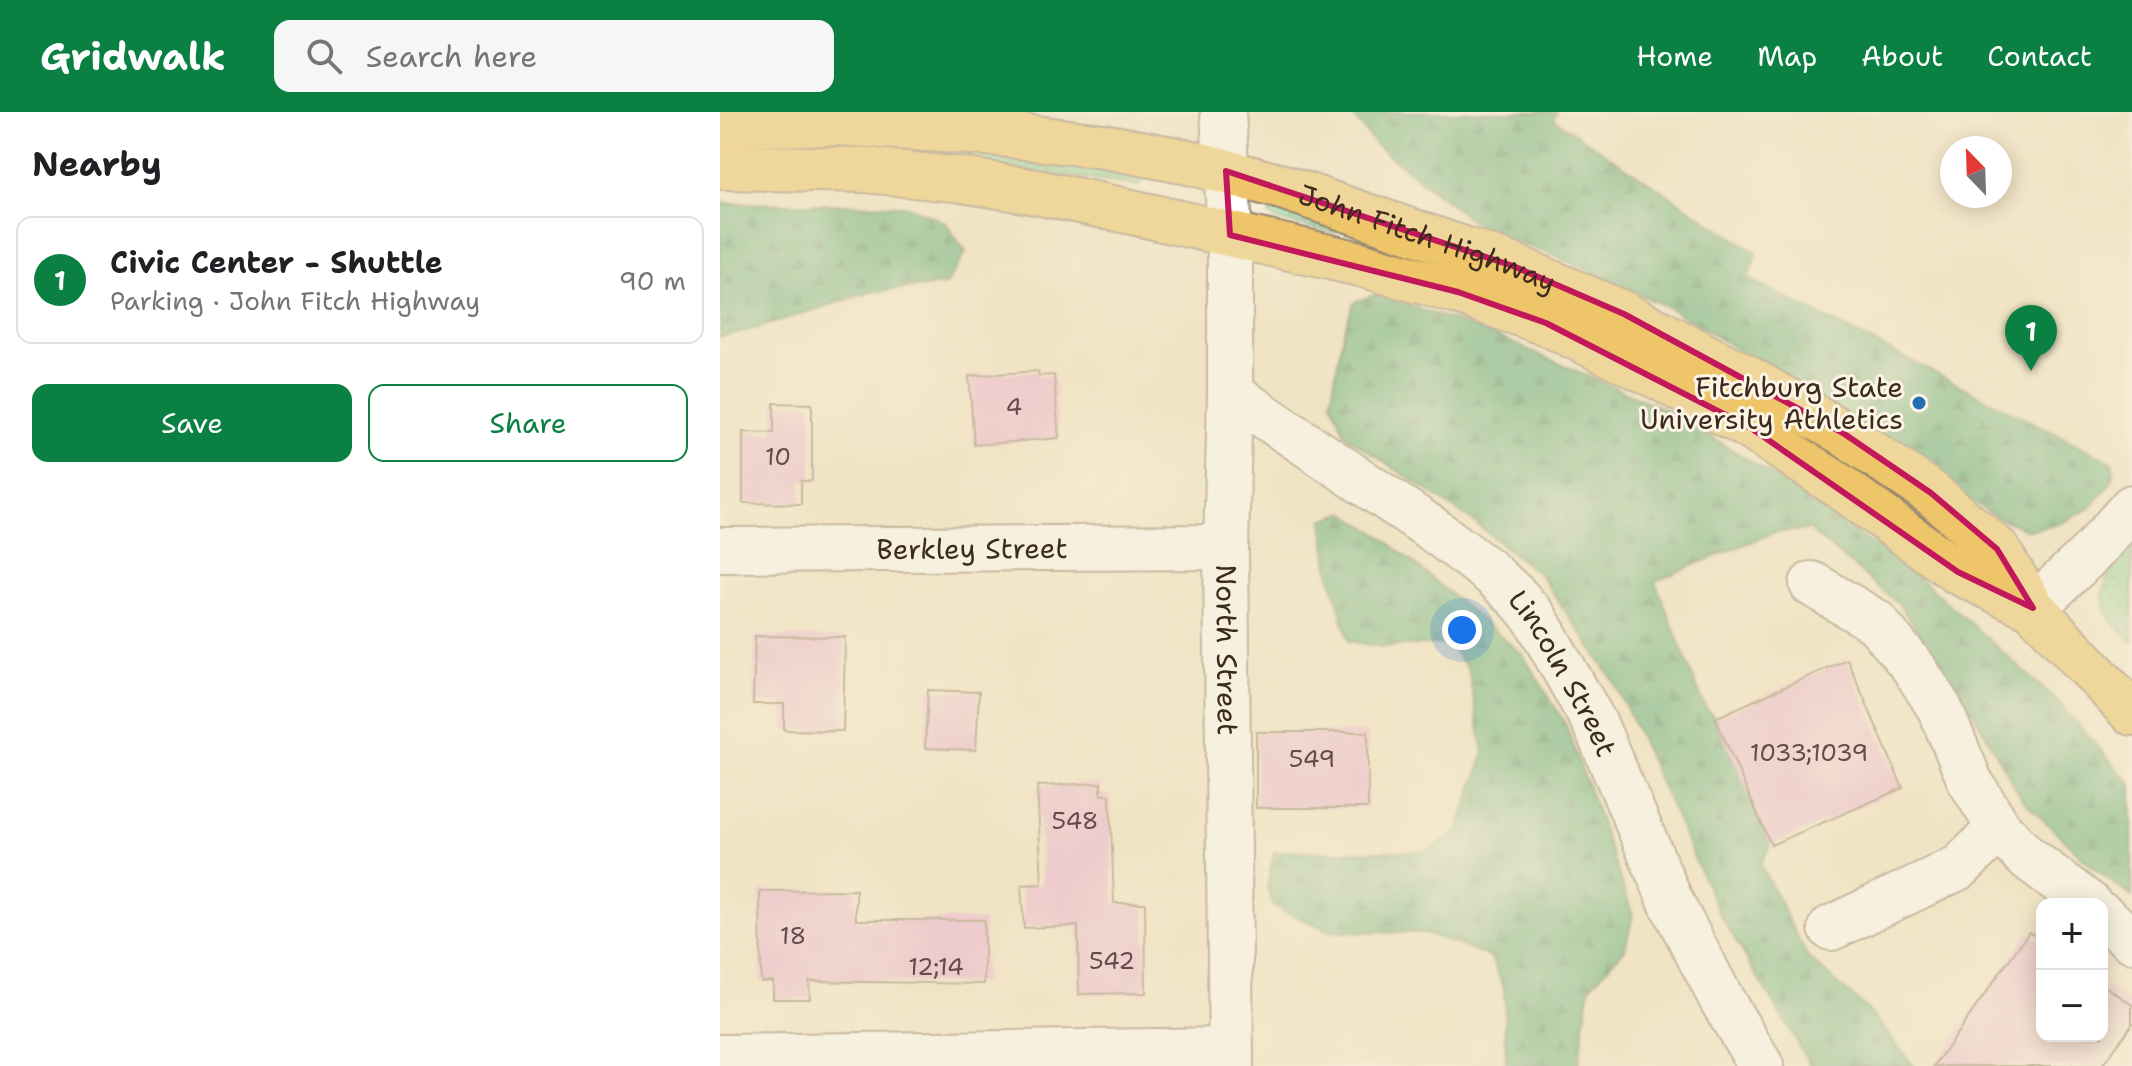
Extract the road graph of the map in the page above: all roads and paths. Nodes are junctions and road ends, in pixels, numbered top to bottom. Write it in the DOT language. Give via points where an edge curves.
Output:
graph roads {
  1 [pos="1223,112"];
  2 [pos="720,124"];
  3 [pos="720,167"];
  4 [pos="1226,171"];
  5 [pos="1230,235"];
  6 [pos="1230,393"];
  7 [pos="2132,507"];
  8 [pos="1226,547"];
  9 [pos="720,550"];
  10 [pos="1812,584"];
  11 [pos="2033,608"];
  12 [pos="2132,713"];
  13 [pos="1999,828"];
  14 [pos="2081,898"];
  15 [pos="2108,920"];
  16 [pos="1831,928"];
  17 [pos="2132,940"];
  18 [pos="720,1057"];
  19 [pos="1231,1058"];
  20 [pos="1761,1066"];
  1 -- 4 [label="street, North Street"];
  2 -- 4 [label="main road, John Fitch Highway" via="840,123 999,134 1104,146"];
  3 -- 5 [label="main road, John Fitch Highway" via="865,170 962,180"];
  4 -- 5 [label="street, North Street"];
  4 -- 11 [label="main road, John Fitch Highway" via="1513,266 1624,314 1746,377 1843,433 1931,493 1997,549"];
  5 -- 6 [label="street, North Street"];
  5 -- 11 [label="main road, John Fitch Highway" via="1360,264 1546,323 1751,428 1958,572"];
  6 -- 8 [label="street, North Street"];
  6 -- 20 [label="street, Lincoln Street" via="1443,537 1490,572 1535,618 1595,724 1672,904"];
  7 -- 11 [label="street"];
  8 -- 9 [label="street, Berkley Street"];
  8 -- 19 [label="street, North Street"];
  10 -- 13 [label="street" via="1876,622 1914,668"];
  11 -- 12 [label="main road, John Fitch Highway"];
  13 -- 14 [label="street" via="2024,855"];
  13 -- 16 [label="street" via="1960,867"];
  15 -- 17 [label="street"];
  18 -- 19 [label="street"];
}
